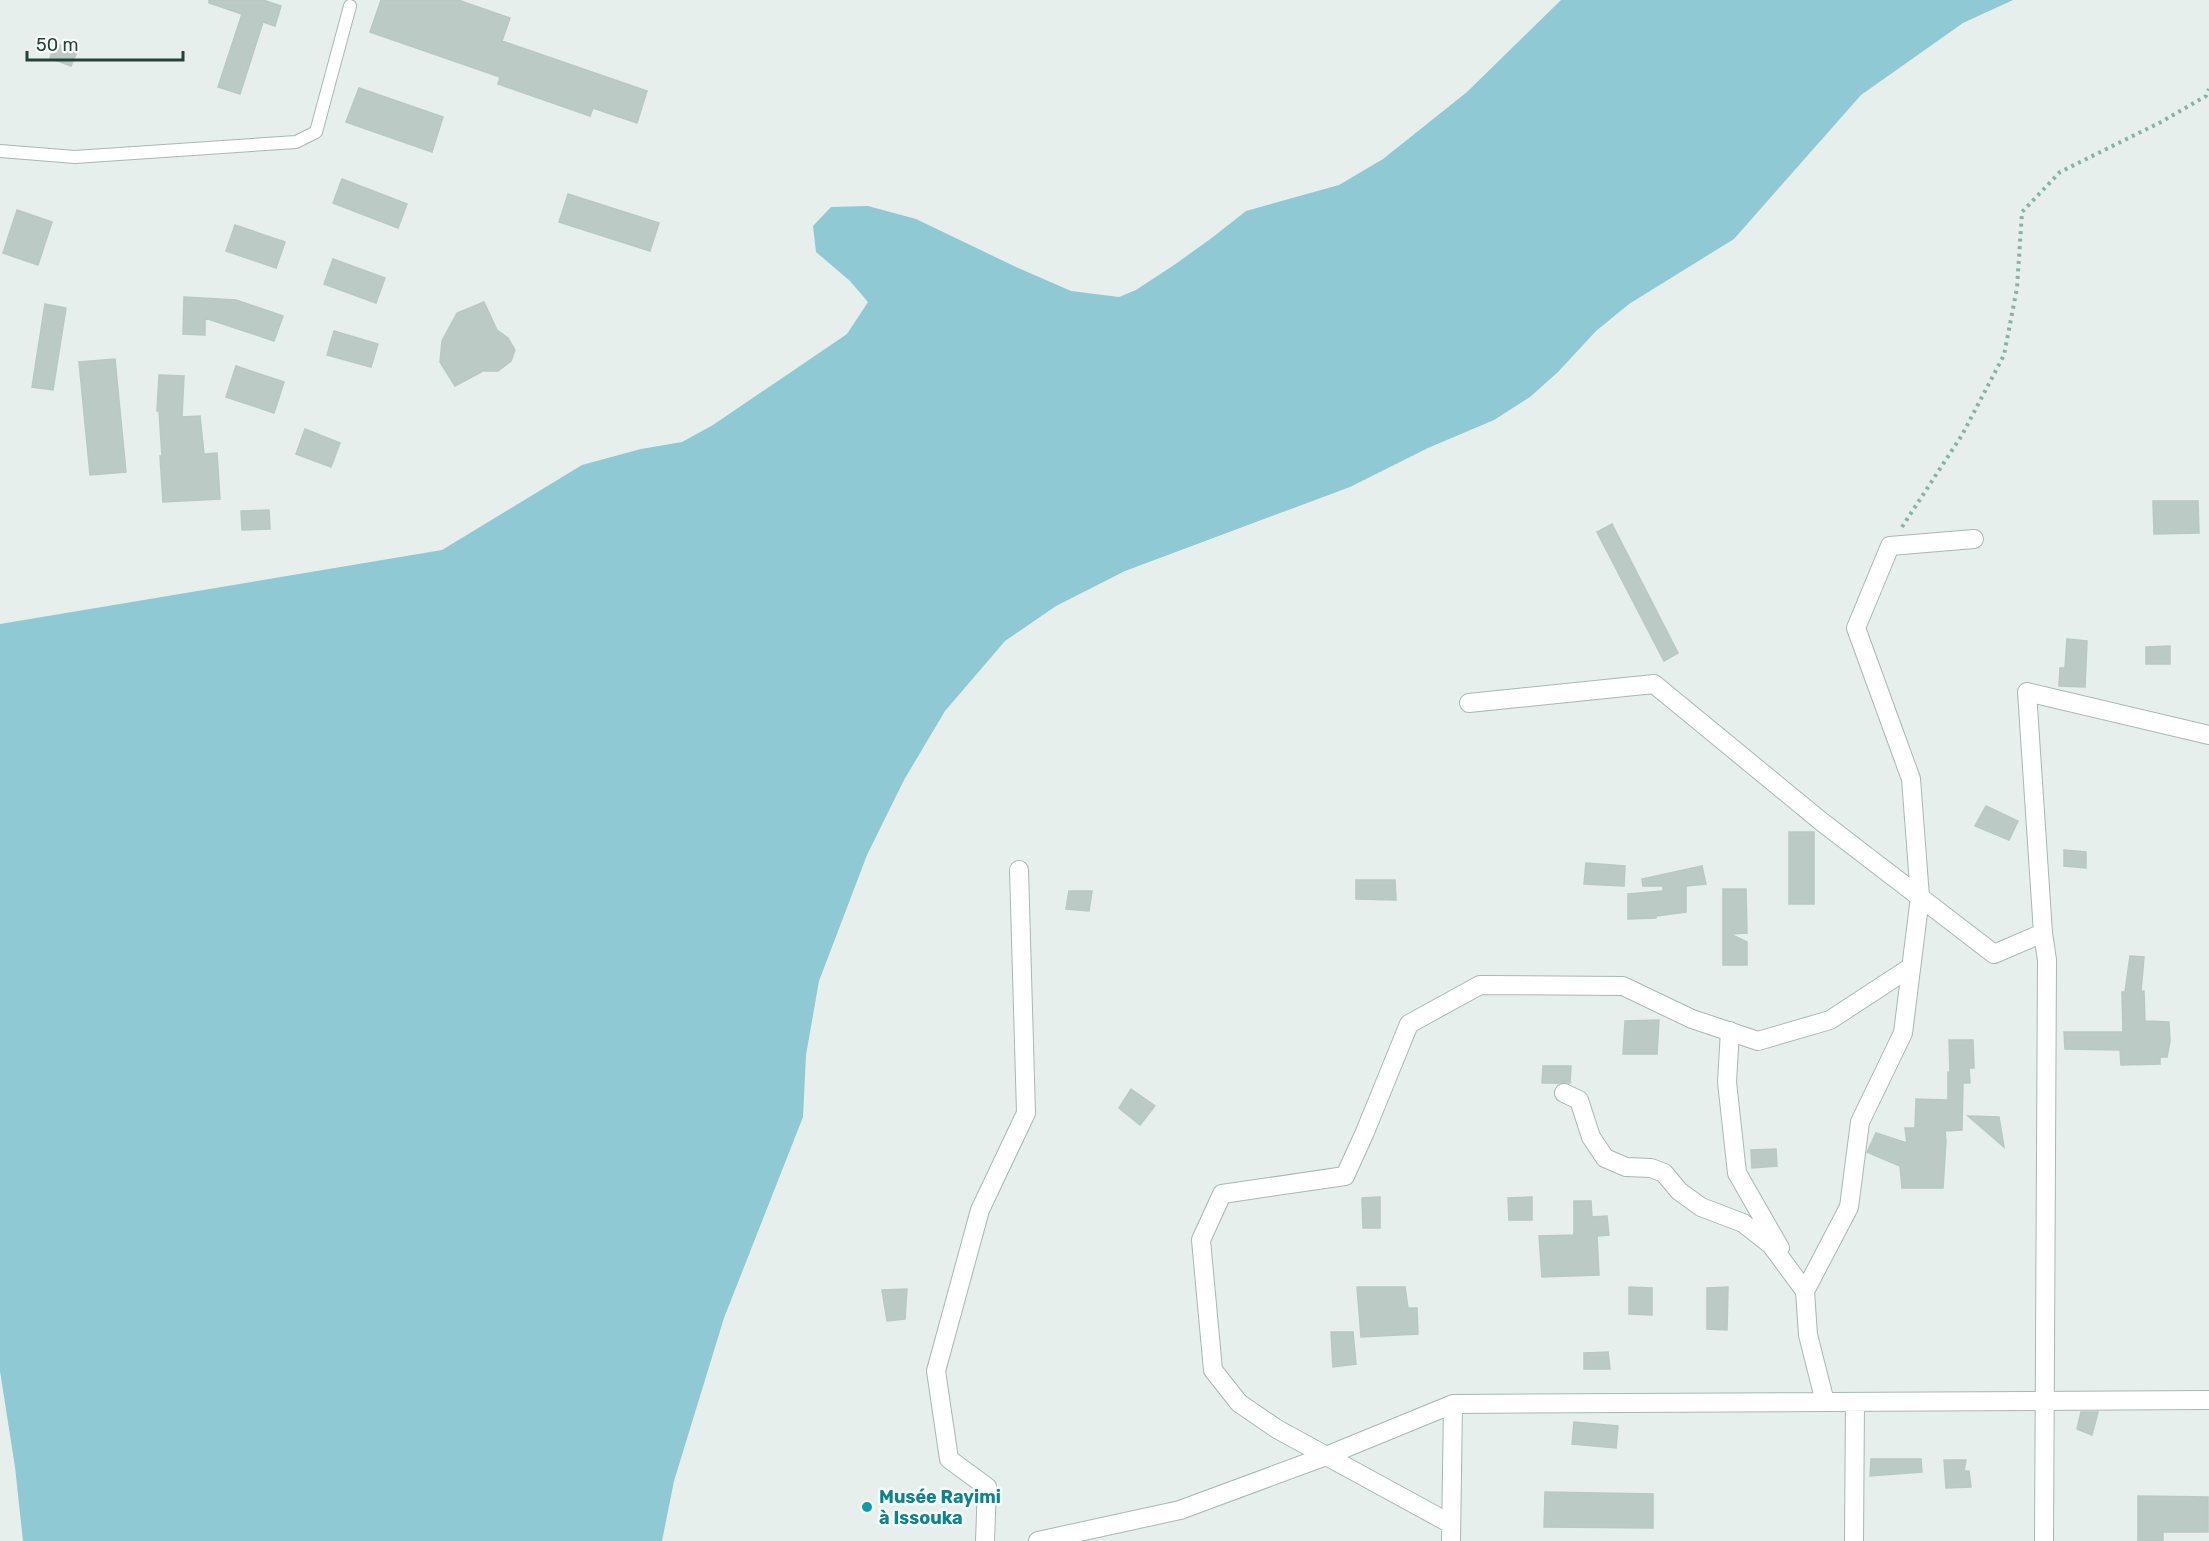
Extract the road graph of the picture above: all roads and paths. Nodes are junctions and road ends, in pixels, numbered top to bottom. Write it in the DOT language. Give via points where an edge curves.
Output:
graph roads {
  1 [pos="350,6"];
  2 [pos="2209,89"];
  3 [pos="0,151"];
  4 [pos="1974,539"];
  5 [pos="1890,546"];
  6 [pos="1469,703"];
  7 [pos="2209,735"];
  8 [pos="1019,870"];
  9 [pos="1920,897"];
  10 [pos="2043,933"];
  11 [pos="1911,968"];
  12 [pos="1730,1031"];
  13 [pos="1563,1093"];
  14 [pos="1805,1291"];
  15 [pos="2209,1400"];
  16 [pos="2045,1401"];
  17 [pos="1825,1402"];
  18 [pos="1854,1402"];
  19 [pos="1453,1404"];
  20 [pos="1326,1456"];
  21 [pos="1451,1532"];
  22 [pos="985,1541"];
  23 [pos="1038,1541"];
  24 [pos="1854,1541"];
  25 [pos="2044,1541"];
  1 -- 3 [label="lane" via="316,132 296,142 75,157"];
  2 -- 5 [label="path" via="2206,96 2161,122 2060,172 2022,212 2017,288 2004,355 1962,435"];
  4 -- 5 [label="street"];
  5 -- 9 [label="street" via="1856,628 1911,779"];
  6 -- 9 [label="street" via="1654,684"];
  7 -- 10 [label="street" via="2027,692"];
  8 -- 22 [label="street" via="1026,1113 980,1210 936,1371 949,1459 987,1487"];
  9 -- 10 [label="street" via="1994,954"];
  9 -- 11 [label="street"];
  10 -- 16 [label="street" via="2047,960"];
  11 -- 12 [label="street" via="1830,1020 1758,1041"];
  11 -- 14 [label="street" via="1903,1033 1860,1122 1849,1207"];
  12 -- 14 [label="street" via="1727,1082 1737,1173"];
  12 -- 20 [label="street" via="1692,1019 1623,986 1480,985 1409,1024 1346,1176 1222,1194 1202,1240 1213,1370 1239,1403"];
  13 -- 14 [label="street" via="1579,1100 1591,1137 1605,1158 1626,1167 1664,1173 1701,1208 1743,1223 1771,1245"];
  14 -- 17 [label="street" via="1808,1335"];
  15 -- 16 [label="street"];
  16 -- 18 [label="street"];
  16 -- 25 [label="street"];
  17 -- 18 [label="street"];
  17 -- 19 [label="street"];
  18 -- 24 [label="street"];
  19 -- 20 [label="street"];
  19 -- 21 [label="street"];
  20 -- 21 [label="street"];
  20 -- 23 [label="street" via="1180,1510"];
}
